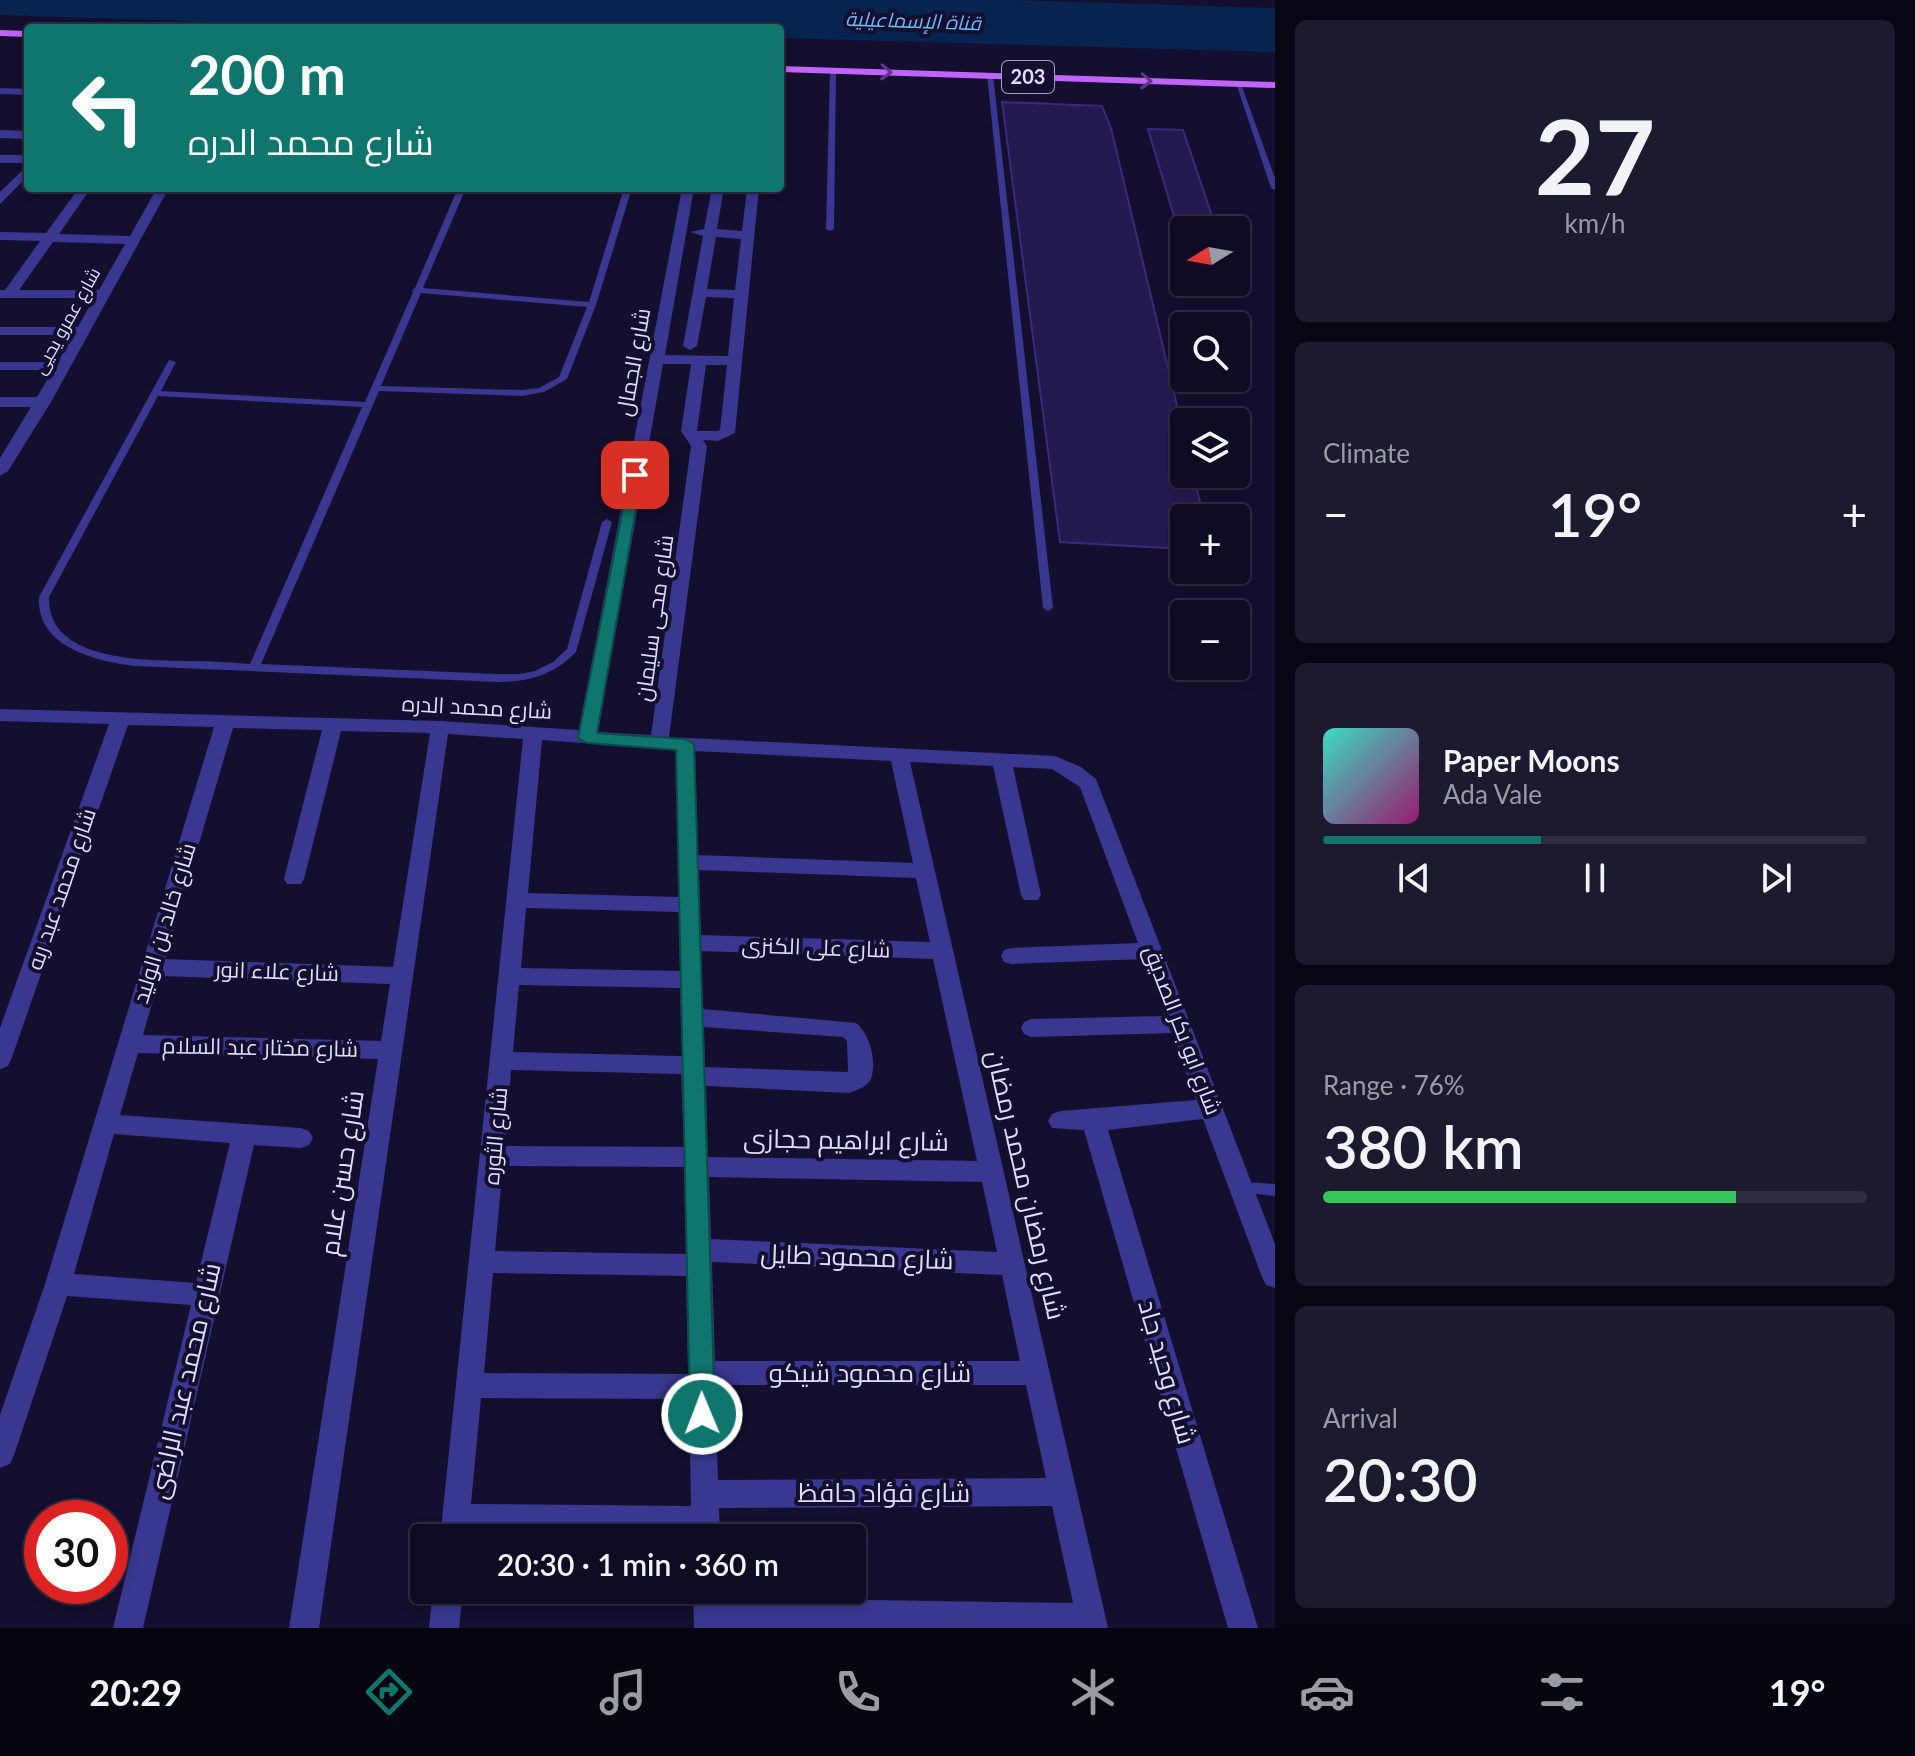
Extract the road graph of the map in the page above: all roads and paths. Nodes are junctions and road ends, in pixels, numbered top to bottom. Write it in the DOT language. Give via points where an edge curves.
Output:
graph roads {
  1 [pos="0,33"];
  2 [pos="24,34"];
  3 [pos="14,47"];
  4 [pos="24,47"];
  5 [pos="784,55"];
  6 [pos="796,56"];
  7 [pos="784,69"];
  8 [pos="833,71"];
  9 [pos="990,75"];
  10 [pos="1238,84"];
  11 [pos="1275,85"];
  12 [pos="0,91"];
  13 [pos="24,92"];
  14 [pos="0,134"];
  15 [pos="24,135"];
  16 [pos="0,159"];
  17 [pos="24,159"];
  18 [pos="0,183"];
  19 [pos="22,183"];
  20 [pos="1275,188"];
  21 [pos="82,192"];
  22 [pos="161,192"];
  23 [pos="460,192"];
  24 [pos="627,192"];
  25 [pos="687,192"];
  26 [pos="717,192"];
  27 [pos="753,192"];
  28 [pos="0,200"];
  29 [pos="830,229"];
  30 [pos="680,231"];
  31 [pos="709,232"];
  32 [pos="748,235"];
  33 [pos="0,236"];
  34 [pos="48,239"];
  35 [pos="132,240"];
  36 [pos="675,260"];
  37 [pos="704,262"];
  38 [pos="416,290"];
  39 [pos="699,293"];
  40 [pos="5,294"];
  41 [pos="104,294"];
  42 [pos="742,294"];
  43 [pos="592,305"];
  44 [pos="0,331"];
  45 [pos="82,331"];
  46 [pos="695,353"];
  47 [pos="656,359"];
  48 [pos="735,361"];
  49 [pos="172,362"];
  50 [pos="0,366"];
  51 [pos="63,366"];
  52 [pos="374,388"];
  53 [pos="156,393"];
  54 [pos="0,402"];
  55 [pos="43,402"];
  56 [pos="367,405"];
  57 [pos="690,435"];
  58 [pos="0,440"];
  59 [pos="18,440"];
  60 [pos="0,471"];
  61 [pos="607,522"];
  62 [pos="1048,608"];
  63 [pos="254,668"];
  64 [pos="121,718"];
  65 [pos="2,721"];
  66 [pos="225,721"];
  67 [pos="333,724"];
  68 [pos="440,727"];
  69 [pos="533,734"];
  70 [pos="587,738"];
  71 [pos="659,743"];
  72 [pos="685,744"];
  73 [pos="899,755"];
  74 [pos="1002,761"];
  75 [pos="1089,784"];
  76 [pos="687,862"];
  77 [pos="926,871"];
  78 [pos="294,879"];
  79 [pos="1031,895"];
  80 [pos="518,900"];
  81 [pos="688,905"];
  82 [pos="688,943"];
  83 [pos="943,951"];
  84 [pos="1153,951"];
  85 [pos="1012,956"];
  86 [pos="150,967"];
  87 [pos="403,976"];
  88 [pos="511,976"];
  89 [pos="689,980"];
  90 [pos="690,1017"];
  91 [pos="1180,1024"];
  92 [pos="6,1025"];
  93 [pos="1032,1028"];
  94 [pos="129,1044"];
  95 [pos="391,1050"];
  96 [pos="0,1060"];
  97 [pos="503,1061"];
  98 [pos="692,1070"];
  99 [pos="1212,1108"];
  100 [pos="1103,1119"];
  101 [pos="1060,1121"];
  102 [pos="105,1124"];
  103 [pos="244,1135"];
  104 [pos="301,1138"];
  105 [pos="493,1156"];
  106 [pos="697,1162"];
  107 [pos="993,1172"];
  108 [pos="1243,1188"];
  109 [pos="1275,1190"];
  110 [pos="701,1258"];
  111 [pos="484,1262"];
  112 [pos="1013,1264"];
  113 [pos="1275,1277"];
  114 [pos="58,1284"];
  115 [pos="206,1295"];
  116 [pos="1038,1373"];
  117 [pos="702,1380"];
  118 [pos="472,1385"];
  119 [pos="0,1455"];
  120 [pos="1064,1492"];
  121 [pos="705,1517"];
  122 [pos="455,1524"];
  123 [pos="546,1524"];
  124 [pos="447,1604"];
  125 [pos="708,1610"];
  126 [pos="1092,1623"];
  127 [pos="128,1628"];
  128 [pos="304,1628"];
  129 [pos="444,1628"];
  130 [pos="1243,1628"];
  1 -- 2 [label="main road"];
  3 -- 4 [label="main road"];
  5 -- 6 [label="main road"];
  7 -- 8 [label="main road, 203"];
  8 -- 9 [label="main road, 203, one-way"];
  8 -- 29 [label="lane"];
  9 -- 10 [label="main road, 203, one-way"];
  9 -- 62 [label="lane"];
  10 -- 11 [label="main road, 203"];
  10 -- 20 [label="lane"];
  12 -- 13 [label="street"];
  14 -- 15 [label="street"];
  16 -- 17 [label="street"];
  18 -- 19 [label="street"];
  19 -- 28 [label="street"];
  21 -- 34 [label="street"];
  22 -- 35 [label="street, شارع عمرو يحيى"];
  23 -- 38 [label="lane"];
  24 -- 43 [label="lane"];
  25 -- 30 [label="street, شارع الجمال"];
  26 -- 31 [label="street, شارع محى سليمان"];
  27 -- 32 [label="street"];
  30 -- 31 [label="street"];
  30 -- 36 [label="street, شارع الجمال"];
  31 -- 32 [label="street"];
  31 -- 37 [label="street, شارع محى سليمان"];
  32 -- 42 [label="street"];
  33 -- 34 [label="street"];
  34 -- 35 [label="street"];
  34 -- 40 [label="street"];
  35 -- 41 [label="street, شارع عمرو يحيى"];
  36 -- 37 [label="street"];
  36 -- 47 [label="street, شارع الجمال"];
  37 -- 39 [label="street, شارع محى سليمان"];
  38 -- 43 [label="lane"];
  38 -- 52 [label="lane"];
  39 -- 42 [label="street"];
  39 -- 46 [label="street, شارع محى سليمان"];
  40 -- 41 [label="street"];
  41 -- 45 [label="street, شارع عمرو يحيى"];
  42 -- 48 [label="street"];
  43 -- 52 [label="lane" via="568,375 550,387 522,393"];
  44 -- 45 [label="street"];
  45 -- 51 [label="street, شارع عمرو يحيى"];
  46 -- 47 [label="street"];
  46 -- 48 [label="street"];
  46 -- 57 [label="street, شارع محى سليمان"];
  47 -- 70 [label="street, شارع الجمال"];
  48 -- 57 [label="street" via="727,433"];
  49 -- 53 [label="lane"];
  50 -- 51 [label="street"];
  51 -- 55 [label="street, شارع عمرو يحيى"];
  52 -- 56 [label="lane"];
  53 -- 56 [label="lane"];
  53 -- 63 [label="lane" via="44,597 44,617 68,642 106,658"];
  54 -- 55 [label="street"];
  55 -- 59 [label="street, شارع عمرو يحيى"];
  56 -- 63 [label="lane"];
  57 -- 71 [label="street, شارع محى سليمان" via="699,446"];
  58 -- 59 [label="street"];
  59 -- 60 [label="street, شارع عمرو يحيى"];
  61 -- 63 [label="lane" via="572,650 548,670 511,679"];
  64 -- 65 [label="street, شارع محمد الدره"];
  64 -- 66 [label="street, شارع محمد الدره"];
  64 -- 92 [label="street, شارع محمد عبد ربه"];
  66 -- 67 [label="street, شارع محمد الدره"];
  66 -- 86 [label="street, شارع خالد بن الوليد"];
  67 -- 68 [label="street, شارع محمد الدره"];
  67 -- 78 [label="street"];
  68 -- 69 [label="street, شارع محمد الدره"];
  68 -- 87 [label="street, شارع حسن علام"];
  69 -- 70 [label="street, شارع محمد الدره"];
  69 -- 80 [label="street, شارع الثوره"];
  70 -- 71 [label="street, شارع محمد الدره"];
  71 -- 72 [label="street, شارع محمد الدره"];
  72 -- 73 [label="street, شارع محمد الدره"];
  72 -- 76 [label="street"];
  73 -- 74 [label="street, شارع محمد الدره"];
  73 -- 77 [label="street, شارع رمضان محمد رمضان"];
  74 -- 75 [label="street, شارع محمد الدره" via="1055,763"];
  74 -- 79 [label="street"];
  75 -- 84 [label="street, شارع ابو بكر الصديق"];
  76 -- 77 [label="street"];
  76 -- 81 [label="street"];
  77 -- 83 [label="street, شارع رمضان محمد رمضان"];
  80 -- 81 [label="street"];
  80 -- 88 [label="street, شارع الثوره"];
  81 -- 82 [label="street"];
  82 -- 83 [label="street, شارع على الكنزى"];
  82 -- 89 [label="street"];
  83 -- 107 [label="street, شارع رمضان محمد رمضان"];
  84 -- 85 [label="street"];
  84 -- 91 [label="street, شارع ابو بكر الصديق"];
  86 -- 87 [label="street, شارع علاء انور"];
  86 -- 94 [label="street, شارع خالد بن الوليد"];
  87 -- 95 [label="street, شارع حسن علام"];
  88 -- 89 [label="street"];
  88 -- 97 [label="street, شارع الثوره"];
  89 -- 90 [label="street"];
  90 -- 98 [label="street"];
  90 -- 98 [label="street" via="848,1029 858,1037 860,1077 848,1084"];
  91 -- 93 [label="street"];
  91 -- 99 [label="street, شارع ابو بكر الصديق"];
  92 -- 96 [label="street, شارع محمد عبد ربه"];
  94 -- 95 [label="street, شارع مختار عبد السلام"];
  94 -- 102 [label="street, شارع خالد بن الوليد"];
  95 -- 128 [label="street, شارع حسن علام"];
  97 -- 98 [label="street"];
  97 -- 105 [label="street, شارع الثوره"];
  98 -- 106 [label="street"];
  99 -- 100 [label="street"];
  99 -- 108 [label="street, شارع ابو بكر الصديق"];
  100 -- 101 [label="street"];
  100 -- 130 [label="street, شارع وحيد جاد" via="1096,1132"];
  102 -- 103 [label="street"];
  102 -- 114 [label="street, شارع خالد بن الوليد"];
  103 -- 104 [label="street"];
  103 -- 115 [label="street, شارع محمد عبد الراضى"];
  105 -- 106 [label="street, شارع ابراهيم حجازى"];
  105 -- 111 [label="street, شارع الثوره"];
  106 -- 107 [label="street, شارع ابراهيم حجازى"];
  106 -- 110 [label="street"];
  107 -- 112 [label="street, شارع رمضان محمد رمضان"];
  108 -- 109 [label="lane"];
  108 -- 113 [label="street, شارع ابو بكر الصديق"];
  110 -- 111 [label="street, شارع محمود طايل"];
  110 -- 112 [label="street, شارع محمود طايل"];
  110 -- 117 [label="street"];
  111 -- 118 [label="street, شارع الثوره"];
  112 -- 116 [label="street, شارع رمضان محمد رمضان"];
  114 -- 115 [label="street"];
  114 -- 119 [label="street, شارع خالد بن الوليد"];
  115 -- 127 [label="street, شارع محمد عبد الراضى"];
  116 -- 117 [label="street, شارع محمود شيكو"];
  116 -- 120 [label="street, شارع رمضان محمد رمضان"];
  117 -- 118 [label="street, شارع محمود شيكو"];
  117 -- 121 [label="street"];
  118 -- 122 [label="street, شارع الثوره"];
  120 -- 121 [label="street, شارع فؤاد حافظ"];
  120 -- 126 [label="street, شارع رمضان محمد رمضان"];
  121 -- 123 [label="street, شارع فؤاد حافظ"];
  124 -- 129 [label="street"];
  125 -- 126 [label="street"];
}
